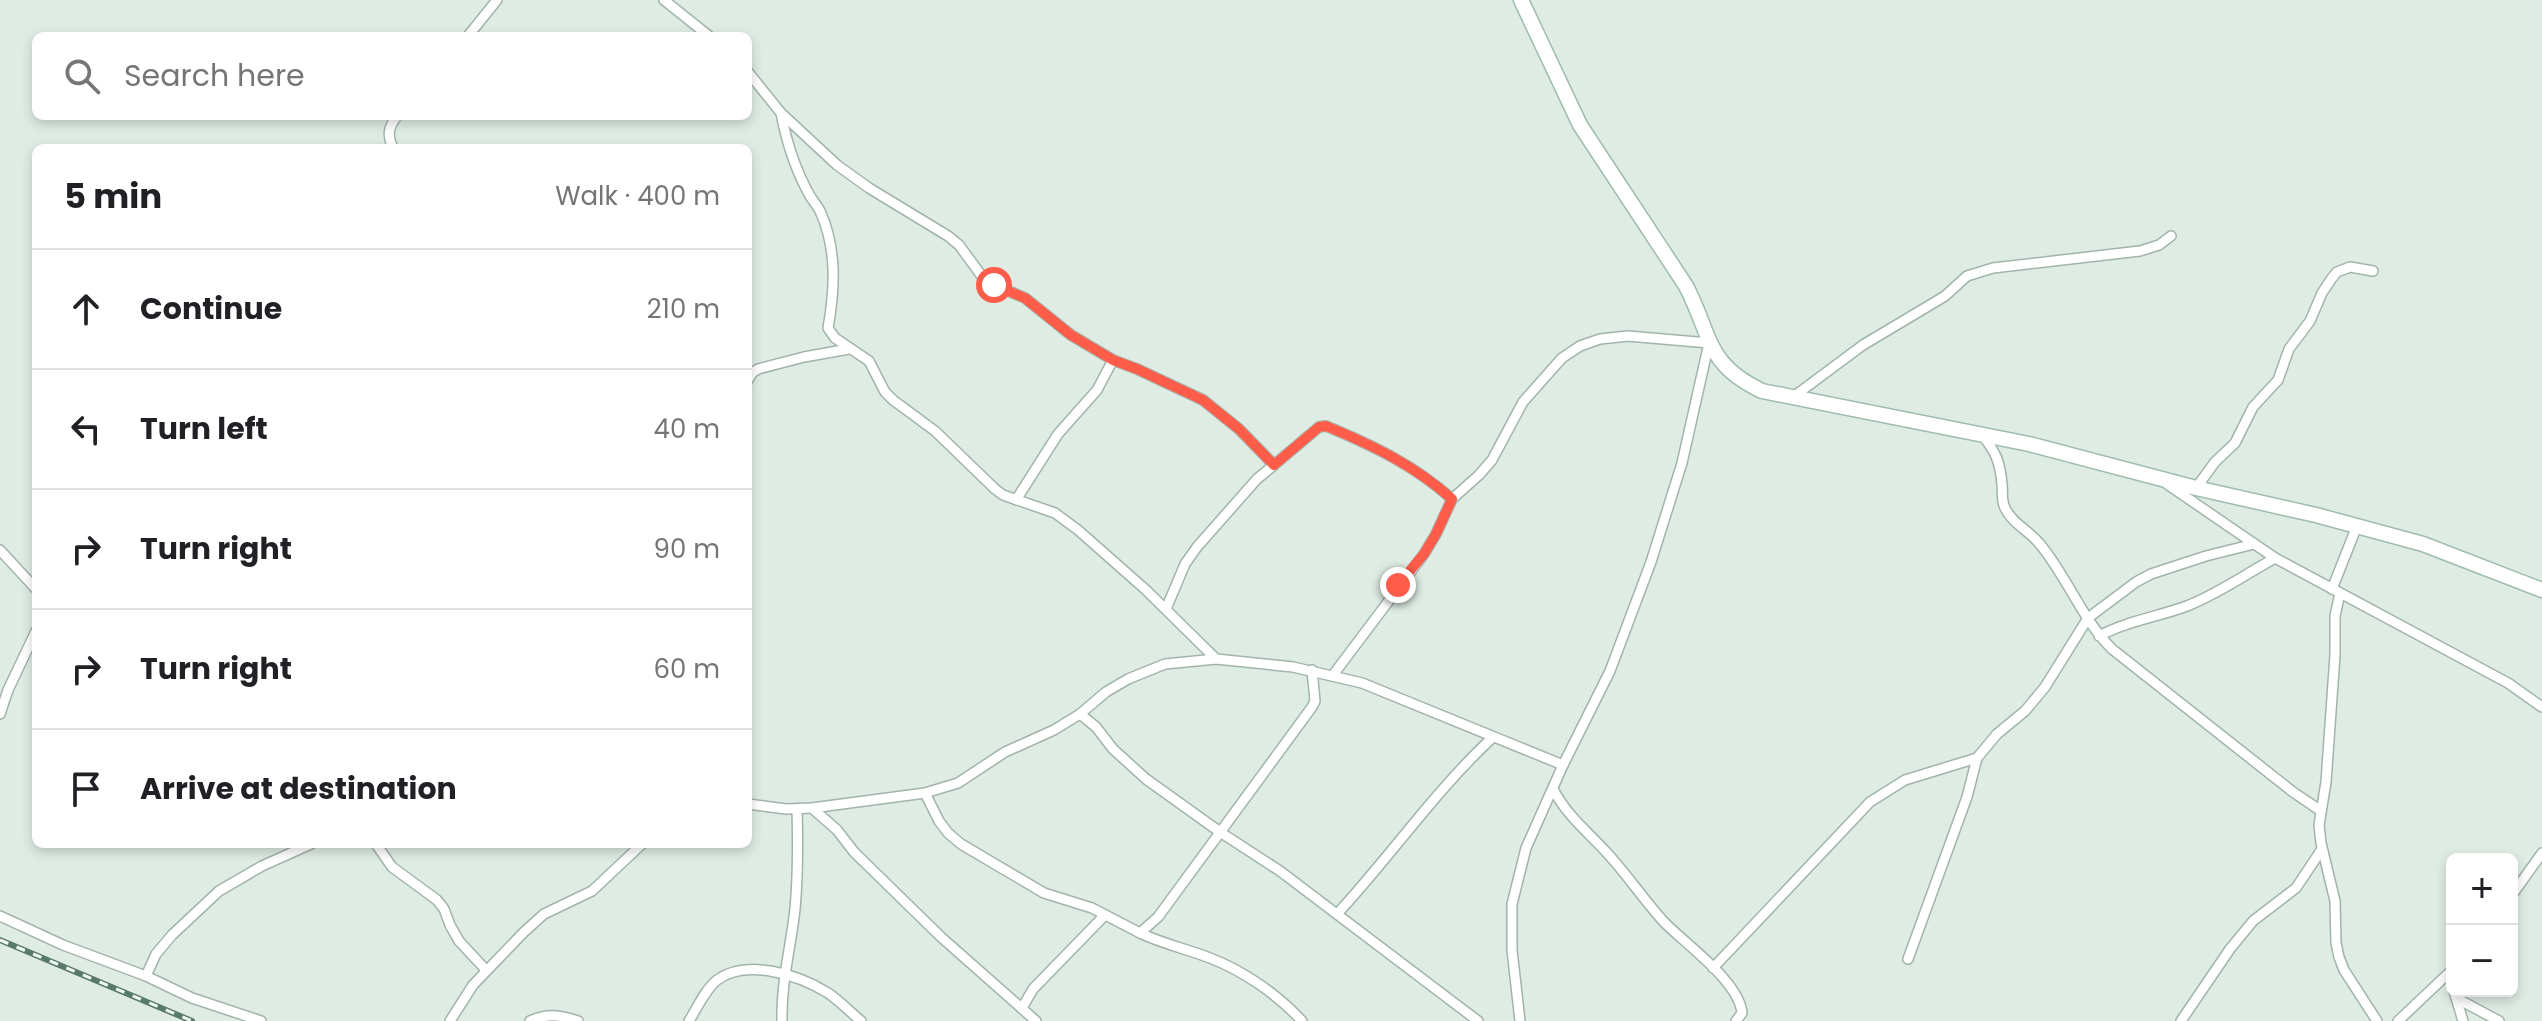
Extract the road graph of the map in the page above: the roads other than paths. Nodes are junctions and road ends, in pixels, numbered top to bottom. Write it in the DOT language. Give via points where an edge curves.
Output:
graph roads {
  1 [pos="497,0"];
  2 [pos="664,0"];
  3 [pos="1521,0"];
  4 [pos="471,32"];
  5 [pos="704,32"];
  6 [pos="752,77"];
  7 [pos="781,113"];
  8 [pos="394,120"];
  9 [pos="387,144"];
  10 [pos="2171,236"];
  11 [pos="2373,271"];
  12 [pos="1709,343"];
  13 [pos="849,349"];
  14 [pos="1113,360"];
  15 [pos="752,373"];
  16 [pos="1793,397"];
  17 [pos="1982,435"];
  18 [pos="1274,465"];
  19 [pos="2139,471"];
  20 [pos="2196,488"];
  21 [pos="1452,499"];
  22 [pos="1016,500"];
  23 [pos="2357,526"];
  24 [pos="2254,544"];
  25 [pos="0,550"];
  26 [pos="2275,558"];
  27 [pos="32,585"];
  28 [pos="2542,590"];
  29 [pos="2336,591"];
  30 [pos="1166,609"];
  31 [pos="2088,618"];
  32 [pos="2099,636"];
  33 [pos="32,639"];
  34 [pos="1216,659"];
  35 [pos="1312,670"];
  36 [pos="1333,675"];
  37 [pos="2542,707"];
  38 [pos="0,714"];
  39 [pos="1080,714"];
  40 [pos="1492,738"];
  41 [pos="1977,758"];
  42 [pos="1563,765"];
  43 [pos="1553,789"];
  44 [pos="925,793"];
  45 [pos="752,804"];
  46 [pos="812,808"];
  47 [pos="797,809"];
  48 [pos="2321,811"];
  49 [pos="1220,832"];
  50 [pos="302,848"];
  51 [pos="379,848"];
  52 [pos="638,848"];
  53 [pos="2322,849"];
  54 [pos="2542,853"];
  55 [pos="2518,887"];
  56 [pos="1337,914"];
  57 [pos="1105,915"];
  58 [pos="0,916"];
  59 [pos="1140,933"];
  60 [pos="1908,959"];
  61 [pos="1713,968"];
  62 [pos="486,970"];
  63 [pos="146,976"];
  64 [pos="785,976"];
  65 [pos="2446,976"];
  66 [pos="2456,997"];
  67 [pos="2460,997"];
  68 [pos="1022,1008"];
  69 [pos="261,1021"];
  70 [pos="450,1021"];
  71 [pos="530,1021"];
  72 [pos="578,1021"];
  73 [pos="689,1021"];
  74 [pos="782,1021"];
  75 [pos="861,1021"];
  76 [pos="1036,1021"];
  77 [pos="1302,1021"];
  78 [pos="1478,1021"];
  79 [pos="1520,1021"];
  80 [pos="1736,1021"];
  81 [pos="2181,1021"];
  82 [pos="2377,1021"];
  83 [pos="2398,1021"];
  84 [pos="2463,1021"];
  85 [pos="2499,1021"];
  1 -- 4 [label="street"];
  2 -- 5 [label="street"];
  3 -- 12 [label="street" via="1580,125 1686,286"];
  6 -- 7 [label="street"];
  7 -- 13 [label="street" via="831,250 834,285 828,328"];
  7 -- 14 [label="street" via="852,176 948,236 994,285 1025,298"];
  8 -- 9 [label="street"];
  10 -- 16 [label="street" via="2140,251 1993,268 1967,276"];
  11 -- 20 [label="street" via="2350,267 2332,278 2289,349 2278,380"];
  12 -- 16 [label="street" via="1726,370 1741,381"];
  12 -- 21 [label="street" via="1628,336 1580,346 1562,358 1523,402 1492,460"];
  12 -- 42 [label="street" via="1682,463 1651,562 1610,671"];
  13 -- 15 [label="street"];
  13 -- 22 [label="street" via="869,361 893,400 935,431 995,489"];
  14 -- 18 [label="street" via="1203,400"];
  14 -- 22 [label="street"];
  16 -- 17 [label="street"];
  17 -- 19 [label="street"];
  17 -- 31 [label="street" via="1996,453 2002,503 2009,517 2051,558"];
  18 -- 21 [label="street" via="1326,426 1390,454"];
  18 -- 30 [label="street" via="1197,547"];
  19 -- 20 [label="street"];
  19 -- 24 [label="street" via="2157,477"];
  20 -- 23 [label="street"];
  21 -- 36 [label="street" via="1424,554"];
  22 -- 30 [label="street" via="1067,521"];
  23 -- 28 [label="street" via="2423,544"];
  23 -- 29 [label="street"];
  24 -- 26 [label="street"];
  24 -- 31 [label="street" via="2151,574"];
  25 -- 27 [label="street"];
  26 -- 29 [label="street"];
  26 -- 32 [label="street" via="2192,604"];
  29 -- 37 [label="street" via="2508,683"];
  29 -- 48 [label="street"];
  30 -- 34 [label="street"];
  31 -- 32 [label="street"];
  31 -- 41 [label="street" via="2045,687"];
  32 -- 48 [label="street"];
  33 -- 38 [label="street"];
  34 -- 35 [label="street"];
  34 -- 39 [label="street" via="1146,671 1106,692"];
  35 -- 36 [label="street"];
  35 -- 49 [label="street" via="1312,707"];
  36 -- 40 [label="street" via="1387,692"];
  39 -- 44 [label="street" via="1013,747 958,783"];
  39 -- 49 [label="street" via="1126,763"];
  40 -- 42 [label="street"];
  40 -- 56 [label="street"];
  41 -- 60 [label="street"];
  41 -- 61 [label="street" via="1905,780 1870,802"];
  42 -- 43 [label="street"];
  43 -- 61 [label="street" via="1563,809 1662,920"];
  43 -- 79 [label="street" via="1526,848 1512,904"];
  44 -- 46 [label="street"];
  44 -- 57 [label="street" via="939,821 961,844 1044,893"];
  45 -- 47 [label="street"];
  46 -- 47 [label="street"];
  46 -- 68 [label="street" via="941,937"];
  47 -- 64 [label="street" via="795,909"];
  48 -- 53 [label="street"];
  49 -- 56 [label="street"];
  49 -- 59 [label="street" via="1158,917"];
  50 -- 63 [label="street" via="219,891 172,935"];
  51 -- 62 [label="street" via="392,867 437,900 459,941"];
  52 -- 62 [label="street" via="592,891 544,914"];
  53 -- 81 [label="street" via="2296,888 2245,930"];
  53 -- 82 [label="street" via="2335,901 2339,957"];
  54 -- 55 [label="street"];
  56 -- 78 [label="street"];
  57 -- 59 [label="street"];
  57 -- 68 [label="street" via="1033,989"];
  58 -- 63 [label="street"];
  59 -- 77 [label="street" via="1234,969"];
  61 -- 80 [label="street" via="1739,998 1742,1013"];
  62 -- 70 [label="street"];
  63 -- 69 [label="street"];
  64 -- 73 [label="street" via="765,969 737,970 717,981"];
  64 -- 74 [label="street"];
  64 -- 75 [label="street" via="826,992"];
  65 -- 83 [label="street"];
  66 -- 84 [label="street"];
  67 -- 85 [label="street"];
  68 -- 76 [label="street"];
  71 -- 72 [label="street" via="555,1015"];
}
